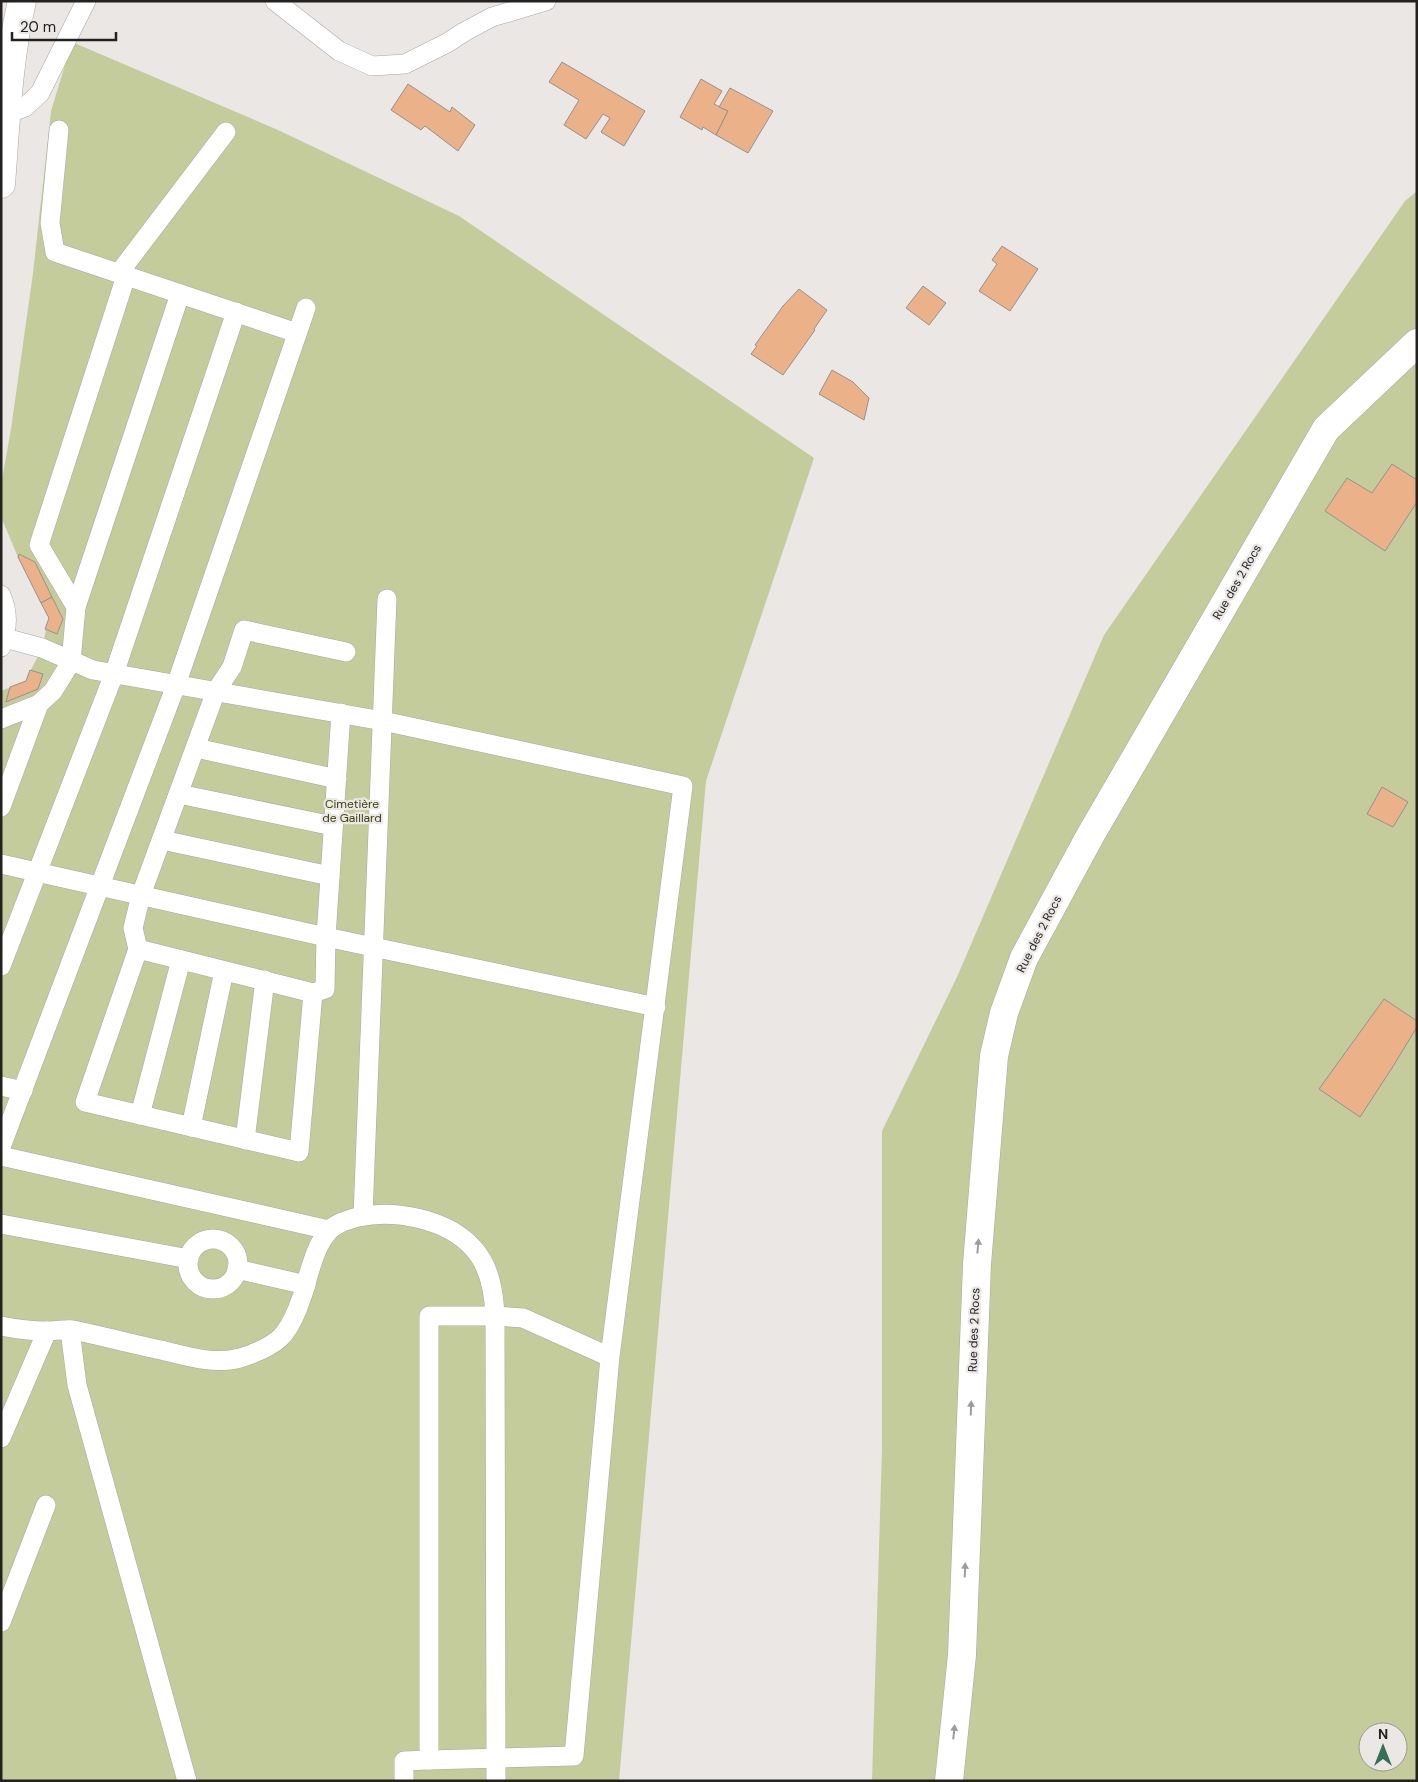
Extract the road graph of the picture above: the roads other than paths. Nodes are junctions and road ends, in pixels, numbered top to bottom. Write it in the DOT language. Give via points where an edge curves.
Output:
graph roads {
  1 [pos="22,1"];
  2 [pos="86,1"];
  3 [pos="275,1"];
  4 [pos="546,1"];
  5 [pos="6,114"];
  6 [pos="59,130"];
  7 [pos="226,132"];
  8 [pos="1,184"];
  9 [pos="123,275"];
  10 [pos="180,294"];
  11 [pos="306,308"];
  12 [pos="236,312"];
  13 [pos="297,332"];
  14 [pos="1417,343"];
  15 [pos="1,595"];
  16 [pos="387,599"];
  17 [pos="76,607"];
  18 [pos="3,642"];
  19 [pos="346,652"];
  20 [pos="71,662"];
  21 [pos="114,674"];
  22 [pos="176,685"];
  23 [pos="216,692"];
  24 [pos="39,704"];
  25 [pos="341,713"];
  26 [pos="1,719"];
  27 [pos="383,721"];
  28 [pos="196,748"];
  29 [pos="337,779"];
  30 [pos="179,794"];
  31 [pos="1,807"];
  32 [pos="333,826"];
  33 [pos="162,840"];
  34 [pos="1,864"];
  35 [pos="38,872"];
  36 [pos="330,876"];
  37 [pos="101,886"];
  38 [pos="141,895"];
  39 [pos="326,938"];
  40 [pos="374,948"];
  41 [pos="138,949"];
  42 [pos="181,960"];
  43 [pos="1,966"];
  44 [pos="224,971"];
  45 [pos="265,980"];
  46 [pos="313,993"];
  47 [pos="656,1007"];
  48 [pos="1,1086"];
  49 [pos="23,1091"];
  50 [pos="140,1115"];
  51 [pos="191,1127"];
  52 [pos="245,1140"];
  53 [pos="1,1147"];
  54 [pos="1,1156"];
  55 [pos="363,1216"];
  56 [pos="1,1224"];
  57 [pos="329,1230"];
  58 [pos="188,1259"];
  59 [pos="237,1269"];
  60 [pos="306,1285"];
  61 [pos="495,1316"];
  62 [pos="1,1326"];
  63 [pos="70,1330"];
  64 [pos="47,1331"];
  65 [pos="610,1357"];
  66 [pos="1,1438"];
  67 [pos="46,1504"];
  68 [pos="1,1622"];
  69 [pos="496,1759"];
  70 [pos="429,1760"];
  71 [pos="187,1781"];
  72 [pos="404,1781"];
  73 [pos="496,1781"];
  74 [pos="949,1781"];
  1 -- 5 [label="street" via="15,30"];
  2 -- 5 [label="lane" via="40,94 25,107"];
  3 -- 4 [label="lane" via="339,51 372,66 406,64 492,17"];
  5 -- 8 [label="street"];
  6 -- 9 [label="lane" via="50,223 55,252"];
  7 -- 9 [label="lane"];
  9 -- 10 [label="lane"];
  9 -- 17 [label="lane" via="39,545"];
  10 -- 12 [label="lane"];
  10 -- 17 [label="lane"];
  11 -- 13 [label="lane"];
  12 -- 13 [label="lane"];
  12 -- 21 [label="lane"];
  13 -- 22 [label="lane"];
  74 -- 14 [label="street, Rue des 2 Rocs, one-way" via="962,1655 977,1264 994,1056 1004,1013 1024,958 1090,836 1326,429"];
  15 -- 18 [label="lane" via="7,615"];
  16 -- 27 [label="lane"];
  17 -- 20 [label="lane"];
  18 -- 20 [label="lane" via="42,648"];
  19 -- 23 [label="lane" via="244,630 232,667"];
  20 -- 21 [label="lane"];
  20 -- 24 [label="lane" via="53,692"];
  21 -- 22 [label="lane"];
  21 -- 35 [label="lane"];
  22 -- 23 [label="lane"];
  22 -- 37 [label="lane"];
  23 -- 25 [label="lane"];
  23 -- 28 [label="lane"];
  24 -- 26 [label="lane"];
  24 -- 31 [label="lane"];
  25 -- 27 [label="lane"];
  25 -- 29 [label="lane"];
  27 -- 40 [label="lane"];
  27 -- 47 [label="lane" via="683,786"];
  28 -- 29 [label="lane"];
  28 -- 30 [label="lane"];
  29 -- 32 [label="lane"];
  30 -- 32 [label="lane"];
  30 -- 33 [label="lane"];
  32 -- 36 [label="lane"];
  33 -- 36 [label="lane"];
  33 -- 38 [label="lane"];
  34 -- 35 [label="lane"];
  35 -- 37 [label="lane"];
  35 -- 43 [label="lane"];
  36 -- 39 [label="lane"];
  37 -- 38 [label="lane"];
  37 -- 49 [label="lane"];
  38 -- 39 [label="lane"];
  38 -- 41 [label="lane" via="133,928"];
  39 -- 40 [label="lane"];
  39 -- 46 [label="lane" via="325,989"];
  40 -- 47 [label="lane"];
  40 -- 55 [label="lane"];
  41 -- 42 [label="lane"];
  41 -- 50 [label="lane" via="86,1102"];
  42 -- 44 [label="lane"];
  42 -- 50 [label="lane"];
  44 -- 45 [label="lane"];
  44 -- 51 [label="lane"];
  45 -- 46 [label="lane"];
  45 -- 52 [label="lane"];
  46 -- 52 [label="lane" via="300,1152"];
  47 -- 65 [label="lane"];
  48 -- 49 [label="lane"];
  49 -- 53 [label="lane"];
  50 -- 51 [label="lane"];
  51 -- 52 [label="lane"];
  54 -- 57 [label="lane"];
  55 -- 57 [label="lane" via="346,1220"];
  55 -- 61 [label="lane" via="406,1215 463,1238 482,1260 490,1280"];
  56 -- 58 [label="lane"];
  57 -- 60 [label="lane" via="316,1252"];
  58 -- 59 [label="lane" via="194,1281 208,1288 215,1289 229,1283"];
  58 -- 59 [label="lane" via="202,1241 218,1240 225,1242 236,1254"];
  59 -- 60 [label="lane"];
  60 -- 63 [label="lane" via="300,1303 280,1338 259,1351 238,1358 217,1361 188,1357"];
  61 -- 65 [label="lane" via="523,1318"];
  61 -- 69 [label="lane"];
  61 -- 70 [label="lane" via="429,1316"];
  62 -- 64 [label="lane"];
  63 -- 64 [label="lane"];
  63 -- 71 [label="lane" via="77,1385"];
  64 -- 66 [label="lane"];
  65 -- 69 [label="lane" via="574,1756"];
  67 -- 68 [label="lane"];
  69 -- 70 [label="lane"];
  69 -- 73 [label="lane"];
  70 -- 72 [label="lane" via="404,1761"];
}
